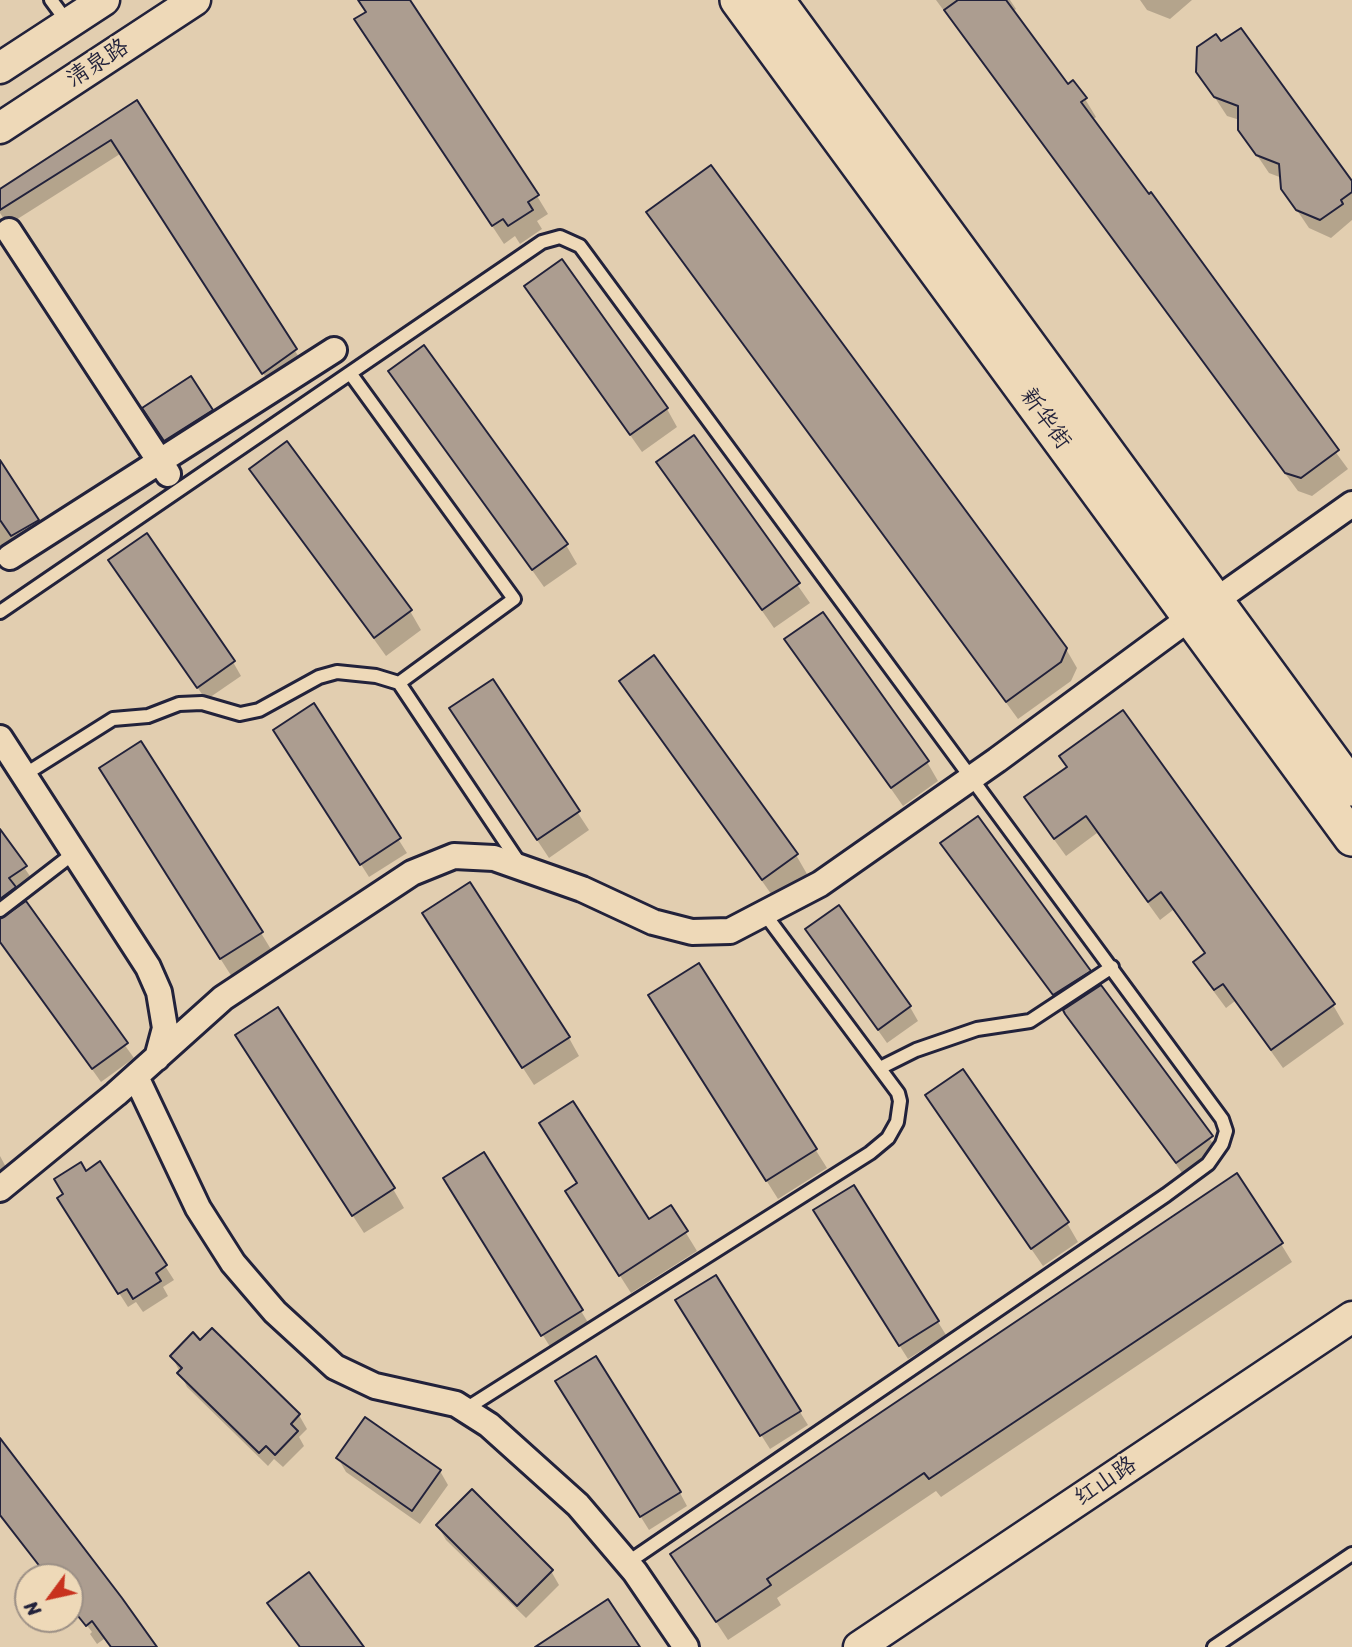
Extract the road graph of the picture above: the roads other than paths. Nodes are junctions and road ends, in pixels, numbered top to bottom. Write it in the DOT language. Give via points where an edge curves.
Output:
graph roads {
  1 [pos="104,0"];
  2 [pos="195,0"];
  3 [pos="738,0"];
  4 [pos="776,0"];
  5 [pos="60,12"];
  6 [pos="0,68"];
  7 [pos="0,128"];
  8 [pos="9,232"];
  9 [pos="334,350"];
  10 [pos="349,373"];
  11 [pos="164,468"];
  12 [pos="1352,504"];
  13 [pos="10,557"];
  14 [pos="1203,609"];
  15 [pos="0,612"];
  16 [pos="399,683"];
  17 [pos="0,738"];
  18 [pos="24,775"];
  19 [pos="970,779"];
  20 [pos="1352,788"];
  21 [pos="1352,838"];
  22 [pos="75,853"];
  23 [pos="522,867"];
  24 [pos="0,910"];
  25 [pos="764,913"];
  26 [pos="1112,967"];
  27 [pos="157,1058"];
  28 [pos="880,1068"];
  29 [pos="136,1077"];
  30 [pos="0,1189"];
  31 [pos="1352,1317"];
  32 [pos="464,1410"];
  33 [pos="1352,1554"];
  34 [pos="628,1563"];
  35 [pos="686,1647"];
  36 [pos="859,1647"];
  37 [pos="1213,1647"];
  1 -- 5 [label="street"];
  2 -- 7 [label="street, 清泉路"];
  3 -- 14 [label="main road, 新华街"];
  4 -- 14 [label="main road, 新华街"];
  5 -- 6 [label="street"];
  8 -- 11 [label="street"];
  9 -- 11 [label="street"];
  10 -- 15 [label="lane"];
  10 -- 16 [label="lane" via="514,599"];
  10 -- 19 [label="lane" via="542,242 560,237 580,246"];
  11 -- 13 [label="street"];
  12 -- 14 [label="street"];
  14 -- 19 [label="street"];
  14 -- 20 [label="main road, 新华街"];
  14 -- 21 [label="main road, 新华街"];
  16 -- 18 [label="lane" via="337,672 240,714 202,703 113,719"];
  16 -- 23 [label="lane"];
  17 -- 18 [label="street"];
  18 -- 22 [label="street"];
  19 -- 25 [label="street" via="820,884"];
  19 -- 26 [label="lane"];
  22 -- 24 [label="lane"];
  22 -- 27 [label="street" via="148,967 159,992 164,1028"];
  23 -- 25 [label="street" via="653,922 692,932 730,931"];
  23 -- 27 [label="street" via="494,858 454,856 412,873 223,998"];
  25 -- 28 [label="lane"];
  26 -- 28 [label="lane" via="1030,1021 977,1028"];
  26 -- 34 [label="lane" via="1222,1119 1226,1131 1208,1164"];
  27 -- 29 [label="street"];
  28 -- 32 [label="lane" via="901,1101 888,1138 870,1153"];
  29 -- 30 [label="street"];
  29 -- 32 [label="street" via="198,1208 233,1263 275,1312 335,1367 375,1386 456,1404"];
  31 -- 36 [label="street, 红山路"];
  32 -- 34 [label="street" via="489,1425 578,1505"];
  33 -- 37 [label="lane"];
  34 -- 35 [label="street"];
}
